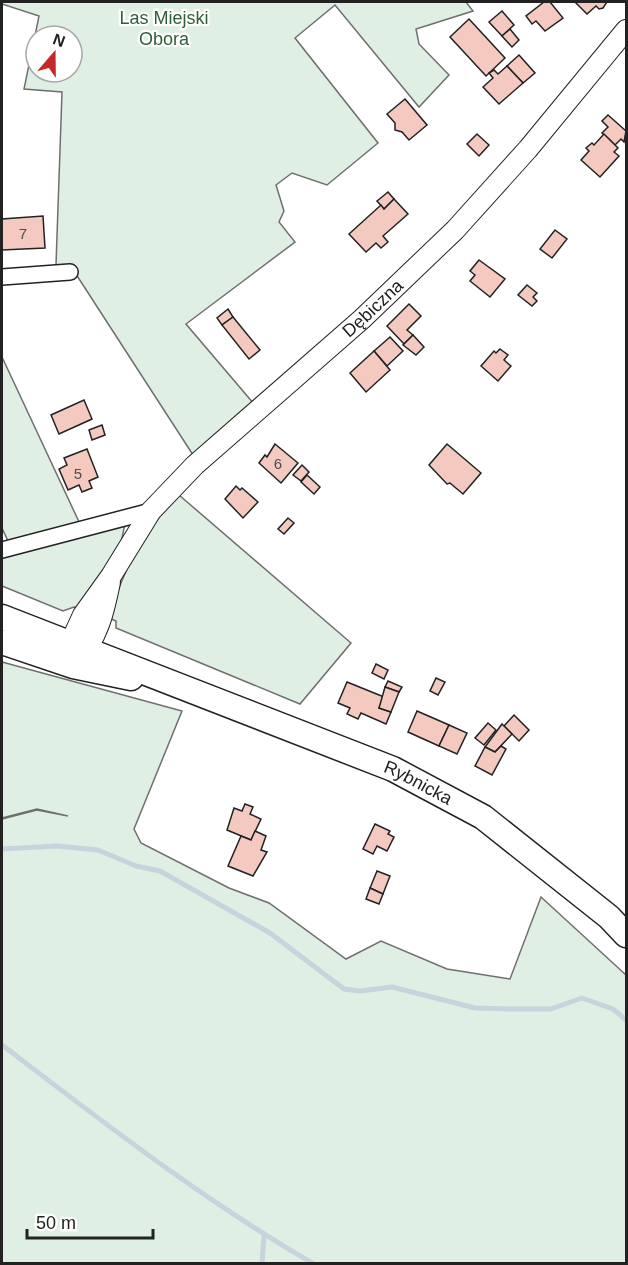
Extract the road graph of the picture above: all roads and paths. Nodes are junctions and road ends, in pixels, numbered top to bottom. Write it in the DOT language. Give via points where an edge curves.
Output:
graph roads {
  1 [pos="627,30"];
  2 [pos="70,272"];
  3 [pos="2,277"];
  4 [pos="151,511"];
  5 [pos="2,550"];
  6 [pos="2,617"];
  7 [pos="2,642"];
  8 [pos="78,652"];
  9 [pos="627,935"];
  1 -- 4 [label="street, Dębiczna" via="456,230 362,319 195,465"];
  2 -- 3 [label="street"];
  4 -- 5 [label="street"];
  4 -- 8 [label="street, Dębiczna" via="111,576 104,613"];
  6 -- 8 [label="main road, Rybnicka"];
  7 -- 8 [label="main road, Rybnicka"];
  8 -- 9 [label="main road, Rybnicka" via="356,753 440,793 483,817"];
}
